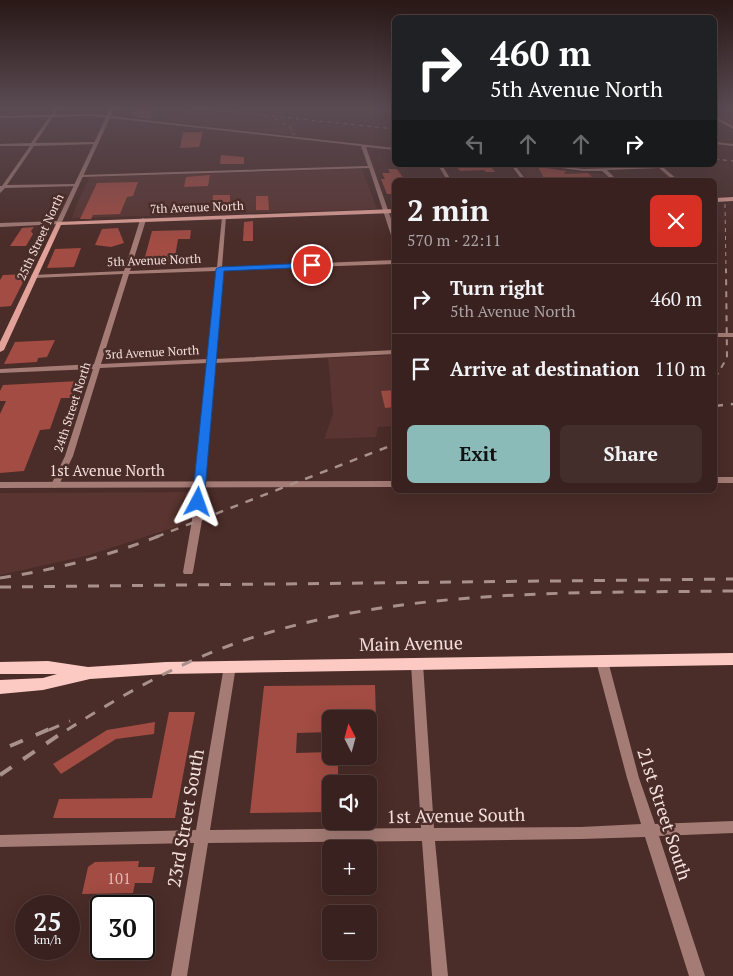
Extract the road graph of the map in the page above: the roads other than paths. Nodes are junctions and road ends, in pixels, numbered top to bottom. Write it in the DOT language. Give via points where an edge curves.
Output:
graph roads {
  1 [pos="26,153"];
  2 [pos="92,153"];
  3 [pos="365,153"];
  4 [pos="370,167"];
  5 [pos="441,167"];
  6 [pos="514,167"];
  7 [pos="558,167"];
  8 [pos="660,167"];
  9 [pos="603,169"];
  10 [pos="81,176"];
  11 [pos="448,178"];
  12 [pos="522,178"];
  13 [pos="613,178"];
  14 [pos="674,178"];
  15 [pos="77,185"];
  16 [pos="2,187"];
  17 [pos="0,192"];
  18 [pos="733,199"];
  19 [pos="717,200"];
  20 [pos="392,211"];
  21 [pos="385,212"];
  22 [pos="224,217"];
  23 [pos="143,220"];
  24 [pos="59,223"];
  25 [pos="0,225"];
  26 [pos="392,230"];
  27 [pos="392,262"];
  28 [pos="220,269"];
  29 [pos="126,273"];
  30 [pos="34,276"];
  31 [pos="733,334"];
  32 [pos="718,335"];
  33 [pos="0,350"];
  34 [pos="392,352"];
  35 [pos="213,361"];
  36 [pos="97,366"];
  37 [pos="0,371"];
  38 [pos="717,480"];
  39 [pos="733,480"];
  40 [pos="392,484"];
  41 [pos="0,485"];
  42 [pos="55,485"];
  43 [pos="199,485"];
  44 [pos="188,572"];
  45 [pos="733,659"];
  46 [pos="602,661"];
  47 [pos="417,664"];
  48 [pos="230,666"];
  49 [pos="0,668"];
  50 [pos="90,673"];
  51 [pos="0,687"];
  52 [pos="733,827"];
  53 [pos="651,831"];
  54 [pos="429,834"];
  55 [pos="201,836"];
  56 [pos="0,841"];
  57 [pos="179,976"];
  58 [pos="440,976"];
  59 [pos="697,976"];
  1 -- 16 [label="street"];
  2 -- 10 [label="street, 25th Street North"];
  3 -- 4 [label="street"];
  4 -- 10 [label="street"];
  4 -- 21 [label="street"];
  5 -- 11 [label="street"];
  6 -- 12 [label="street"];
  7 -- 9 [label="street"];
  8 -- 9 [label="street"];
  8 -- 14 [label="street"];
  9 -- 13 [label="street"];
  10 -- 15 [label="street, 25th Street North"];
  15 -- 16 [label="street"];
  15 -- 24 [label="street, 25th Street North"];
  16 -- 17 [label="street"];
  18 -- 19 [label="main road"];
  20 -- 21 [label="main road, 7th Avenue North"];
  21 -- 22 [label="main road, 7th Avenue North"];
  21 -- 26 [label="street"];
  22 -- 23 [label="main road, 7th Avenue North"];
  22 -- 28 [label="street"];
  23 -- 24 [label="main road, 7th Avenue North"];
  23 -- 29 [label="street, 24th Street North"];
  24 -- 25 [label="street, 7th Avenue North"];
  24 -- 30 [label="main road, 25th Street North"];
  27 -- 28 [label="street, 5th Avenue North"];
  28 -- 29 [label="street, 5th Avenue North"];
  28 -- 35 [label="street"];
  29 -- 30 [label="street, 5th Avenue North"];
  29 -- 36 [label="street, 24th Street North"];
  30 -- 33 [label="main road, 25th Street North"];
  31 -- 32 [label="street"];
  34 -- 35 [label="street, 3rd Avenue North"];
  35 -- 36 [label="street, 3rd Avenue North"];
  35 -- 43 [label="street"];
  36 -- 37 [label="street, 3rd Avenue North"];
  36 -- 42 [label="street, 24th Street North" via="69,456"];
  38 -- 39 [label="street"];
  40 -- 43 [label="street, 1st Avenue North"];
  41 -- 42 [label="street, 1st Avenue North"];
  42 -- 43 [label="street, 1st Avenue North"];
  43 -- 44 [label="street"];
  45 -- 46 [label="main road, Main Avenue"];
  46 -- 47 [label="main road, Main Avenue"];
  46 -- 53 [label="street, 21st Street South" via="622,742"];
  47 -- 48 [label="main road, Main Avenue"];
  47 -- 54 [label="street"];
  48 -- 50 [label="main road, Main Avenue"];
  48 -- 55 [label="street, 23rd Street South"];
  49 -- 50 [label="main road, Main Avenue" via="48,667"];
  50 -- 51 [label="main road, Main Avenue" via="43,684"];
  52 -- 53 [label="street, 1st Avenue South"];
  53 -- 54 [label="street, 1st Avenue South"];
  53 -- 59 [label="street, 21st Street South"];
  54 -- 55 [label="street, 1st Avenue South"];
  54 -- 58 [label="street"];
  55 -- 56 [label="street, 1st Avenue South"];
  55 -- 57 [label="street, 23rd Street South"];
}
